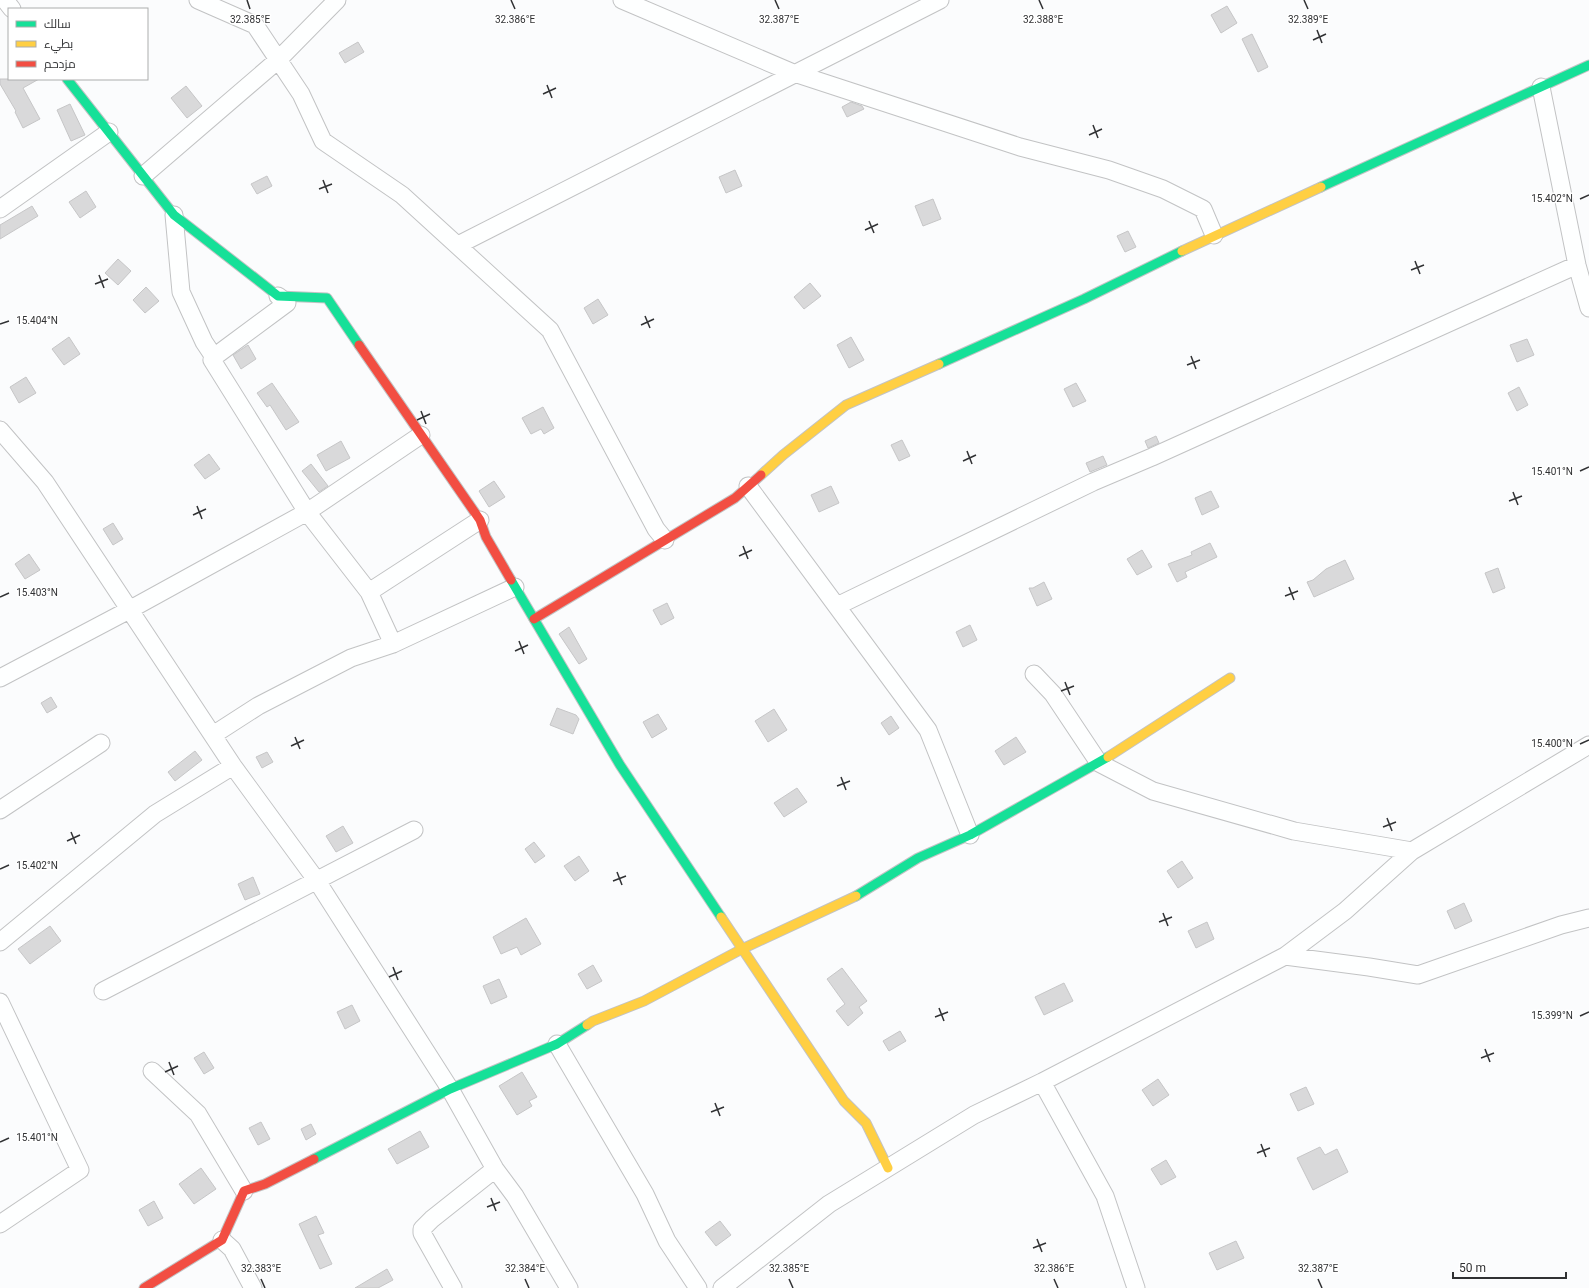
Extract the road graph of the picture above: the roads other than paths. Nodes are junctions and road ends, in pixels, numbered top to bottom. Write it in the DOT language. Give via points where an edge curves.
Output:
graph roads {
  1 [pos="5,0"];
  2 [pos="198,0"];
  3 [pos="337,0"];
  4 [pos="622,0"];
  5 [pos="940,0"];
  6 [pos="11,8"];
  7 [pos="278,60"];
  8 [pos="1589,65"];
  9 [pos="795,74"];
  10 [pos="68,80"];
  11 [pos="1541,87"];
  12 [pos="109,132"];
  13 [pos="144,176"];
  14 [pos="0,209"];
  15 [pos="174,215"];
  16 [pos="1214,235"];
  17 [pos="458,245"];
  18 [pos="1577,265"];
  19 [pos="278,296"];
  20 [pos="1589,308"];
  21 [pos="214,357"];
  22 [pos="1,434"];
  23 [pos="421,435"];
  24 [pos="748,486"];
  25 [pos="307,512"];
  26 [pos="480,520"];
  27 [pos="665,540"];
  28 [pos="515,587"];
  29 [pos="369,592"];
  30 [pos="837,606"];
  31 [pos="129,610"];
  32 [pos="534,619"];
  33 [pos="393,644"];
  34 [pos="1034,674"];
  35 [pos="0,678"];
  36 [pos="1230,678"];
  37 [pos="213,735"];
  38 [pos="100,743"];
  39 [pos="1589,746"];
  40 [pos="1098,763"];
  41 [pos="233,766"];
  42 [pos="0,810"];
  43 [pos="414,830"];
  44 [pos="970,835"];
  45 [pos="1412,851"];
  46 [pos="318,881"];
  47 [pos="1589,918"];
  48 [pos="0,942"];
  49 [pos="742,950"];
  50 [pos="1285,956"];
  51 [pos="104,991"];
  52 [pos="0,1002"];
  53 [pos="557,1044"];
  54 [pos="152,1071"];
  55 [pos="1042,1082"];
  56 [pos="450,1089"];
  57 [pos="495,1168"];
  58 [pos="888,1168"];
  59 [pos="244,1191"];
  60 [pos="0,1224"];
  61 [pos="222,1240"];
  62 [pos="144,1288"];
  63 [pos="253,1288"];
  64 [pos="453,1288"];
  65 [pos="569,1288"];
  66 [pos="698,1288"];
  67 [pos="722,1288"];
  68 [pos="1136,1288"];
  1 -- 6 [label="street"];
  2 -- 7 [label="street" via="255,25"];
  3 -- 7 [label="street"];
  4 -- 9 [label="street"];
  5 -- 9 [label="street"];
  7 -- 13 [label="street"];
  7 -- 17 [label="street" via="301,94 323,142 402,195"];
  8 -- 11 [label="street"];
  9 -- 16 [label="street" via="1020,147 1109,170 1162,189 1203,209"];
  9 -- 17 [label="street"];
  10 -- 12 [label="street"];
  11 -- 16 [label="street"];
  11 -- 18 [label="street"];
  12 -- 13 [label="street"];
  12 -- 14 [label="street"];
  13 -- 15 [label="street"];
  15 -- 19 [label="street"];
  15 -- 21 [label="street" via="181,292 204,342"];
  16 -- 24 [label="street" via="1084,299 846,405 783,454"];
  17 -- 27 [label="street" via="550,330 656,529"];
  18 -- 20 [label="street"];
  18 -- 30 [label="street" via="1093,482"];
  19 -- 21 [label="street" via="286,303"];
  19 -- 23 [label="street" via="327,298"];
  21 -- 25 [label="street" via="212,360 215,367"];
  22 -- 31 [label="street" via="45,482"];
  23 -- 25 [label="street"];
  23 -- 26 [label="street"];
  24 -- 27 [label="street" via="735,498"];
  24 -- 30 [label="street"];
  25 -- 29 [label="street"];
  25 -- 31 [label="street"];
  26 -- 28 [label="street" via="486,537"];
  26 -- 29 [label="street"];
  27 -- 32 [label="street"];
  28 -- 32 [label="street"];
  28 -- 33 [label="street"];
  29 -- 33 [label="street"];
  30 -- 44 [label="street" via="928,730"];
  31 -- 35 [label="street"];
  31 -- 37 [label="street"];
  32 -- 49 [label="street" via="620,765"];
  33 -- 37 [label="street" via="351,658 258,706"];
  34 -- 40 [label="street" via="1053,694"];
  36 -- 40 [label="street"];
  37 -- 41 [label="street"];
  38 -- 42 [label="street"];
  39 -- 45 [label="street"];
  40 -- 44 [label="street"];
  40 -- 45 [label="street" via="1153,791 1294,831"];
  41 -- 46 [label="street"];
  41 -- 48 [label="street" via="155,814"];
  43 -- 46 [label="street"];
  44 -- 49 [label="street" via="918,858 864,892"];
  45 -- 50 [label="street" via="1345,911"];
  46 -- 51 [label="street"];
  46 -- 56 [label="street"];
  47 -- 50 [label="street" via="1561,925 1418,975"];
  49 -- 53 [label="street" via="644,1001 593,1021"];
  49 -- 58 [label="street" via="844,1101 866,1123"];
  50 -- 55 [label="street"];
  52 -- 60 [label="street" via="80,1170"];
  53 -- 56 [label="street"];
  53 -- 66 [label="street" via="645,1194 667,1241"];
  54 -- 59 [label="street" via="198,1114"];
  55 -- 58 [label="street" via="974,1114"];
  55 -- 68 [label="street" via="1105,1196"];
  56 -- 57 [label="street"];
  56 -- 59 [label="street" via="265,1184"];
  57 -- 64 [label="street" via="422,1229"];
  57 -- 65 [label="street" via="515,1196"];
  58 -- 67 [label="street" via="829,1204"];
  59 -- 61 [label="street"];
  61 -- 62 [label="street"];
  61 -- 63 [label="street" via="232,1249"];
}
